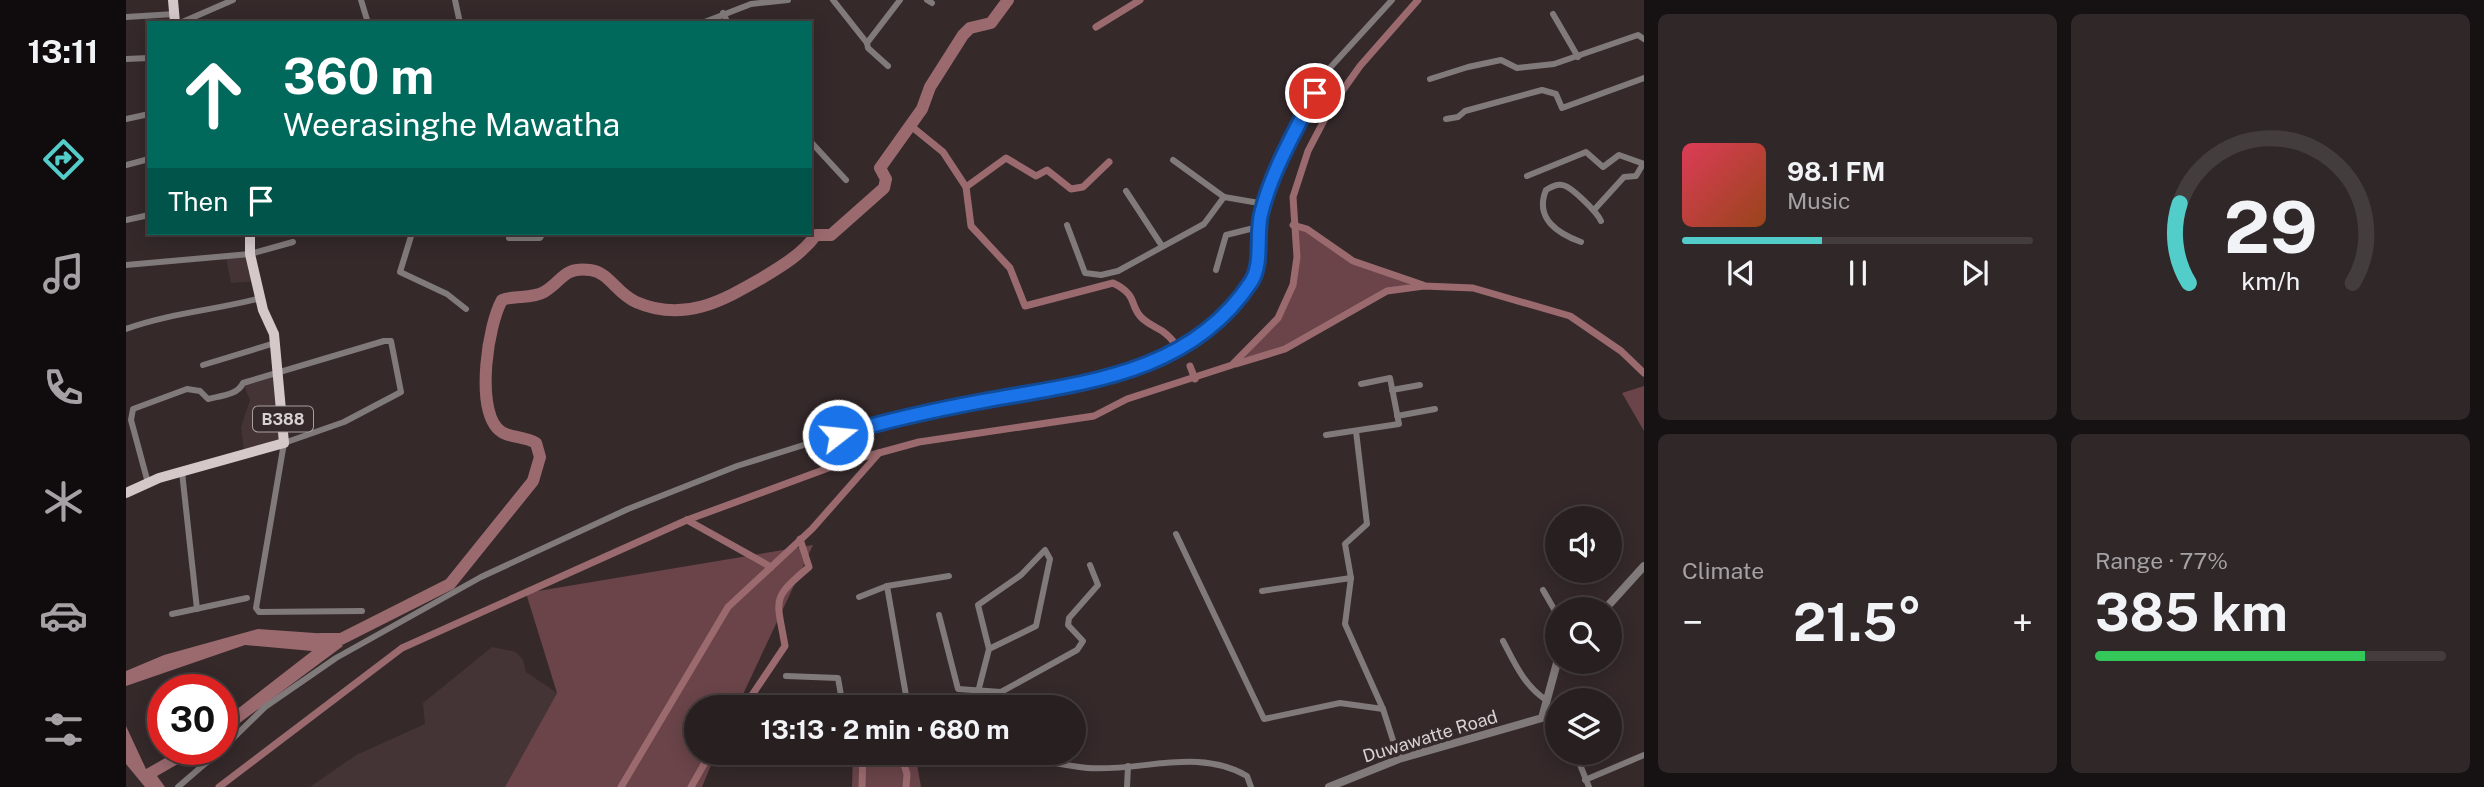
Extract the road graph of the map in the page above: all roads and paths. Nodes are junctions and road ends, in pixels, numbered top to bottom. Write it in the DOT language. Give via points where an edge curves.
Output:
graph roads {
  1 [pos="173,0"];
  2 [pos="233,0"];
  3 [pos="361,0"];
  4 [pos="455,0"];
  5 [pos="788,0"];
  6 [pos="833,0"];
  7 [pos="900,0"];
  8 [pos="1392,0"];
  9 [pos="723,13"];
  10 [pos="1553,14"];
  11 [pos="126,17"];
  12 [pos="177,20"];
  13 [pos="367,21"];
  14 [pos="460,21"];
  15 [pos="706,21"];
  16 [pos="727,21"];
  17 [pos="1644,39"];
  18 [pos="867,43"];
  19 [pos="1578,57"];
  20 [pos="147,58"];
  21 [pos="126,60"];
  22 [pos="888,66"];
  23 [pos="1644,78"];
  24 [pos="1430,79"];
  25 [pos="147,115"];
  26 [pos="126,120"];
  27 [pos="1446,120"];
  28 [pos="812,143"];
  29 [pos="147,160"];
  30 [pos="1173,160"];
  31 [pos="1643,164"];
  32 [pos="126,165"];
  33 [pos="1527,177"];
  34 [pos="846,180"];
  35 [pos="1126,191"];
  36 [pos="1224,197"];
  37 [pos="1265,204"];
  38 [pos="1594,210"];
  39 [pos="147,215"];
  40 [pos="126,220"];
  41 [pos="1601,221"];
  42 [pos="1067,225"];
  43 [pos="1258,227"];
  44 [pos="250,235"];
  45 [pos="411,235"];
  46 [pos="542,235"];
  47 [pos="509,238"];
  48 [pos="293,242"];
  49 [pos="1581,242"];
  50 [pos="1162,246"];
  51 [pos="250,254"];
  52 [pos="126,265"];
  53 [pos="1216,270"];
  54 [pos="261,298"];
  55 [pos="466,309"];
  56 [pos="126,329"];
  57 [pos="275,343"];
  58 [pos="203,365"];
  59 [pos="279,372"];
  60 [pos="1361,384"];
  61 [pos="1420,385"];
  62 [pos="1392,390"];
  63 [pos="1435,409"];
  64 [pos="1397,416"];
  65 [pos="1356,431"];
  66 [pos="1326,435"];
  67 [pos="284,443"];
  68 [pos="182,472"];
  69 [pos="148,483"];
  70 [pos="126,493"];
  71 [pos="1176,534"];
  72 [pos="1090,565"];
  73 [pos="1643,571"];
  74 [pos="948,576"];
  75 [pos="1351,578"];
  76 [pos="887,586"];
  77 [pos="1543,590"];
  78 [pos="1262,591"];
  79 [pos="859,597"];
  80 [pos="1547,597"];
  81 [pos="1617,597"];
  82 [pos="247,598"];
  83 [pos="197,609"];
  84 [pos="362,611"];
  85 [pos="172,614"];
  86 [pos="939,615"];
  87 [pos="1503,640"];
  88 [pos="989,649"];
  89 [pos="786,676"];
  90 [pos="979,688"];
  91 [pos="840,695"];
  92 [pos="906,695"];
  93 [pos="980,695"];
  94 [pos="1545,699"];
  95 [pos="1545,704"];
  96 [pos="1383,709"];
  97 [pos="1545,717"];
  98 [pos="1542,718"];
  99 [pos="238,733"];
  100 [pos="1644,755"];
  101 [pos="1399,759"];
  102 [pos="203,765"];
  103 [pos="1071,765"];
  104 [pos="1580,765"];
  105 [pos="1128,766"];
  106 [pos="1586,780"];
  107 [pos="178,787"];
  108 [pos="1127,787"];
  109 [pos="1251,787"];
  110 [pos="1328,787"];
  111 [pos="1590,787"];
  1 -- 12 [label="main road"];
  2 -- 12 [label="street"];
  3 -- 13 [label="street"];
  4 -- 14 [label="street"];
  5 -- 9 [label="street"];
  6 -- 18 [label="street"];
  7 -- 18 [label="street"];
  8 -- 37 [label="street" via="1328,70 1291,140"];
  9 -- 15 [label="street"];
  9 -- 16 [label="street"];
  10 -- 19 [label="street"];
  11 -- 12 [label="street"];
  17 -- 19 [label="street" via="1638,34"];
  18 -- 22 [label="street"];
  19 -- 24 [label="street" via="1517,68 1502,60"];
  20 -- 21 [label="street"];
  23 -- 27 [label="street" via="1562,108 1556,94 1542,90"];
  25 -- 26 [label="street"];
  28 -- 34 [label="street"];
  29 -- 32 [label="street"];
  30 -- 36 [label="street"];
  31 -- 33 [label="street" via="1619,155 1603,167 1586,152"];
  31 -- 38 [label="street" via="1636,176 1624,177"];
  35 -- 50 [label="street"];
  36 -- 37 [label="street"];
  36 -- 50 [label="street" via="1204,224"];
  37 -- 43 [label="street"];
  38 -- 41 [label="street"];
  38 -- 49 [label="street" via="1566,185 1553,186 1544,194 1549,224 1559,234"];
  39 -- 40 [label="street"];
  42 -- 50 [label="street" via="1085,273 1118,271"];
  43 -- 53 [label="street" via="1226,235"];
  43 -- 99 [label="street" via="1251,282 1220,318 1173,354 1104,379 829,436 628,509 481,577 336,658 265,707"];
  44 -- 51 [label="main road, B388"];
  45 -- 55 [label="street" via="400,272 447,294"];
  46 -- 47 [label="street"];
  48 -- 51 [label="street"];
  51 -- 52 [label="street"];
  51 -- 54 [label="main road, B388"];
  54 -- 56 [label="street"];
  54 -- 57 [label="main road, B388"];
  57 -- 58 [label="street"];
  57 -- 59 [label="main road, B388"];
  59 -- 67 [label="main road, B388"];
  59 -- 67 [label="street" via="384,341 394,346 401,387 396,396 344,422"];
  59 -- 69 [label="street" via="218,397 208,399 200,391 187,389 133,409 131,420"];
  60 -- 62 [label="street" via="1390,378"];
  61 -- 62 [label="street"];
  62 -- 64 [label="street"];
  63 -- 64 [label="street"];
  64 -- 65 [label="street" via="1399,425"];
  65 -- 66 [label="street"];
  65 -- 75 [label="street" via="1367,524 1345,544"];
  67 -- 68 [label="main road, B388"];
  67 -- 84 [label="street" via="256,608 259,612"];
  68 -- 69 [label="main road, B388"];
  68 -- 83 [label="street"];
  69 -- 70 [label="main road, B388"];
  71 -- 96 [label="street" via="1264,719 1340,704"];
  72 -- 90 [label="street" via="1098,585 1069,618 1068,625 1083,642 1077,650 1001,692"];
  73 -- 81 [label="street"];
  74 -- 76 [label="street"];
  75 -- 78 [label="street"];
  75 -- 96 [label="street" via="1345,624"];
  76 -- 79 [label="street"];
  76 -- 92 [label="street"];
  77 -- 80 [label="street"];
  82 -- 83 [label="street"];
  83 -- 85 [label="street"];
  86 -- 90 [label="street" via="958,689"];
  87 -- 94 [label="street" via="1519,673"];
  88 -- 88 [label="street" via="1036,626 1050,559 1045,550 1021,575 978,605"];
  88 -- 90 [label="street"];
  89 -- 91 [label="street" via="838,678"];
  90 -- 93 [label="street"];
  95 -- 98 [label="street"];
  96 -- 101 [label="street"];
  97 -- 98 [label="street"];
  98 -- 101 [label="street, Duwawatte Road"];
  100 -- 106 [label="street"];
  101 -- 110 [label="street, Duwawatte Road"];
  102 -- 107 [label="street"];
  103 -- 105 [label="street"];
  104 -- 106 [label="street"];
  105 -- 108 [label="street"];
  105 -- 109 [label="street" via="1187,761 1228,765 1247,776"];
  106 -- 111 [label="street"];
}
